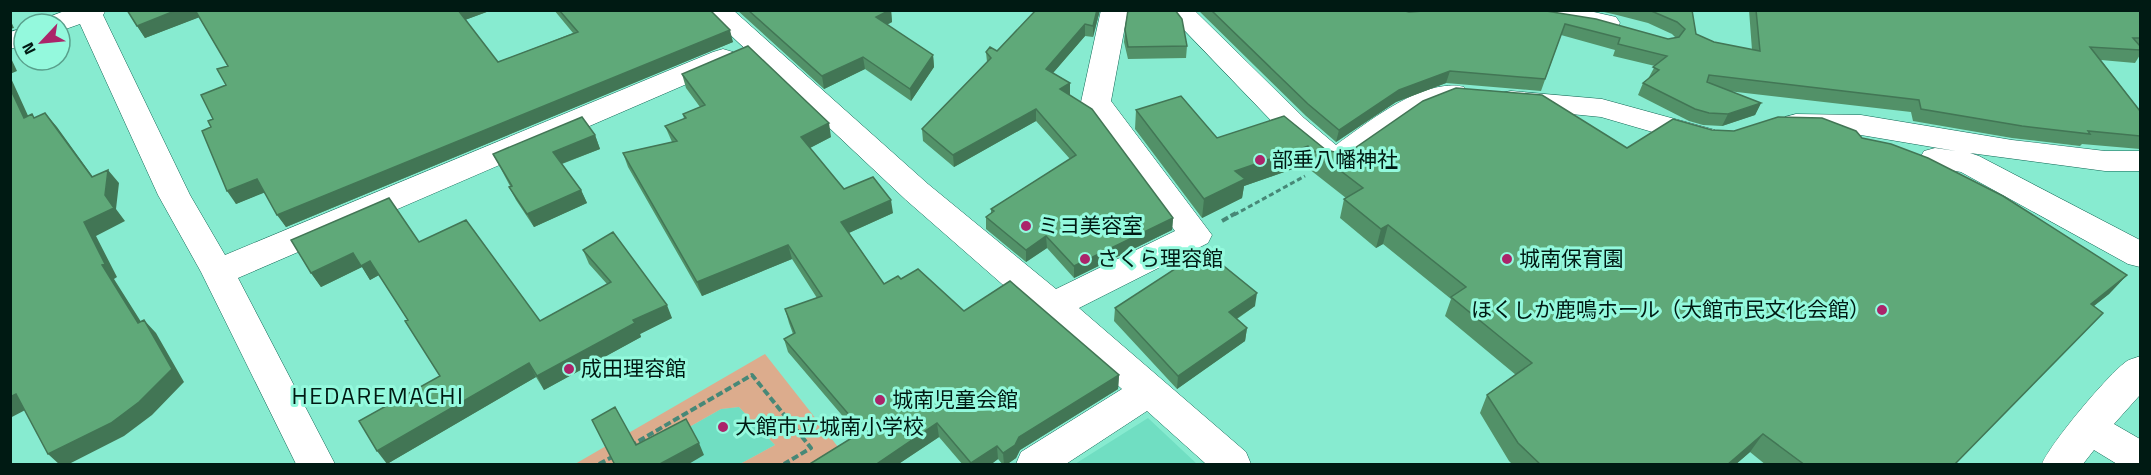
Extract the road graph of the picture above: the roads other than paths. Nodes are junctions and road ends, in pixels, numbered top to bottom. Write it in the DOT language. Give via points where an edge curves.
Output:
graph roads {
  1 [pos="717,10"];
  2 [pos="1115,10"];
  3 [pos="1178,10"];
  4 [pos="1519,10"];
  5 [pos="89,11"];
  6 [pos="72,18"];
  7 [pos="1629,29"];
  8 [pos="756,45"];
  9 [pos="1765,124"];
  10 [pos="1734,134"];
  11 [pos="1861,148"];
  12 [pos="2140,161"];
  13 [pos="2140,255"];
  14 [pos="218,272"];
  15 [pos="1053,306"];
  16 [pos="2136,383"];
  17 [pos="1148,391"];
  18 [pos="2089,428"];
  19 [pos="2140,458"];
  20 [pos="315,465"];
  21 [pos="1035,465"];
  22 [pos="1232,465"];
  23 [pos="2061,465"];
  1 -- 8 [label="street"];
  2 -- 15 [label="street" via="1096,102 1196,235"];
  3 -- 10 [label="street" via="1293,125 1335,160 1407,111 1447,94 1602,108 1703,137 1724,138"];
  4 -- 7 [label="street" via="1558,13"];
  5 -- 6 [label="street"];
  5 -- 14 [label="street" via="174,195"];
  8 -- 14 [label="street"];
  8 -- 15 [label="street" via="917,192"];
  9 -- 12 [label="street" via="1861,125 2012,150"];
  11 -- 13 [label="street" via="1968,163"];
  14 -- 20 [label="street"];
  15 -- 17 [label="street"];
  16 -- 18 [label="street"];
  17 -- 21 [label="street"];
  17 -- 22 [label="street"];
  18 -- 19 [label="street"];
  18 -- 23 [label="street"];
}
